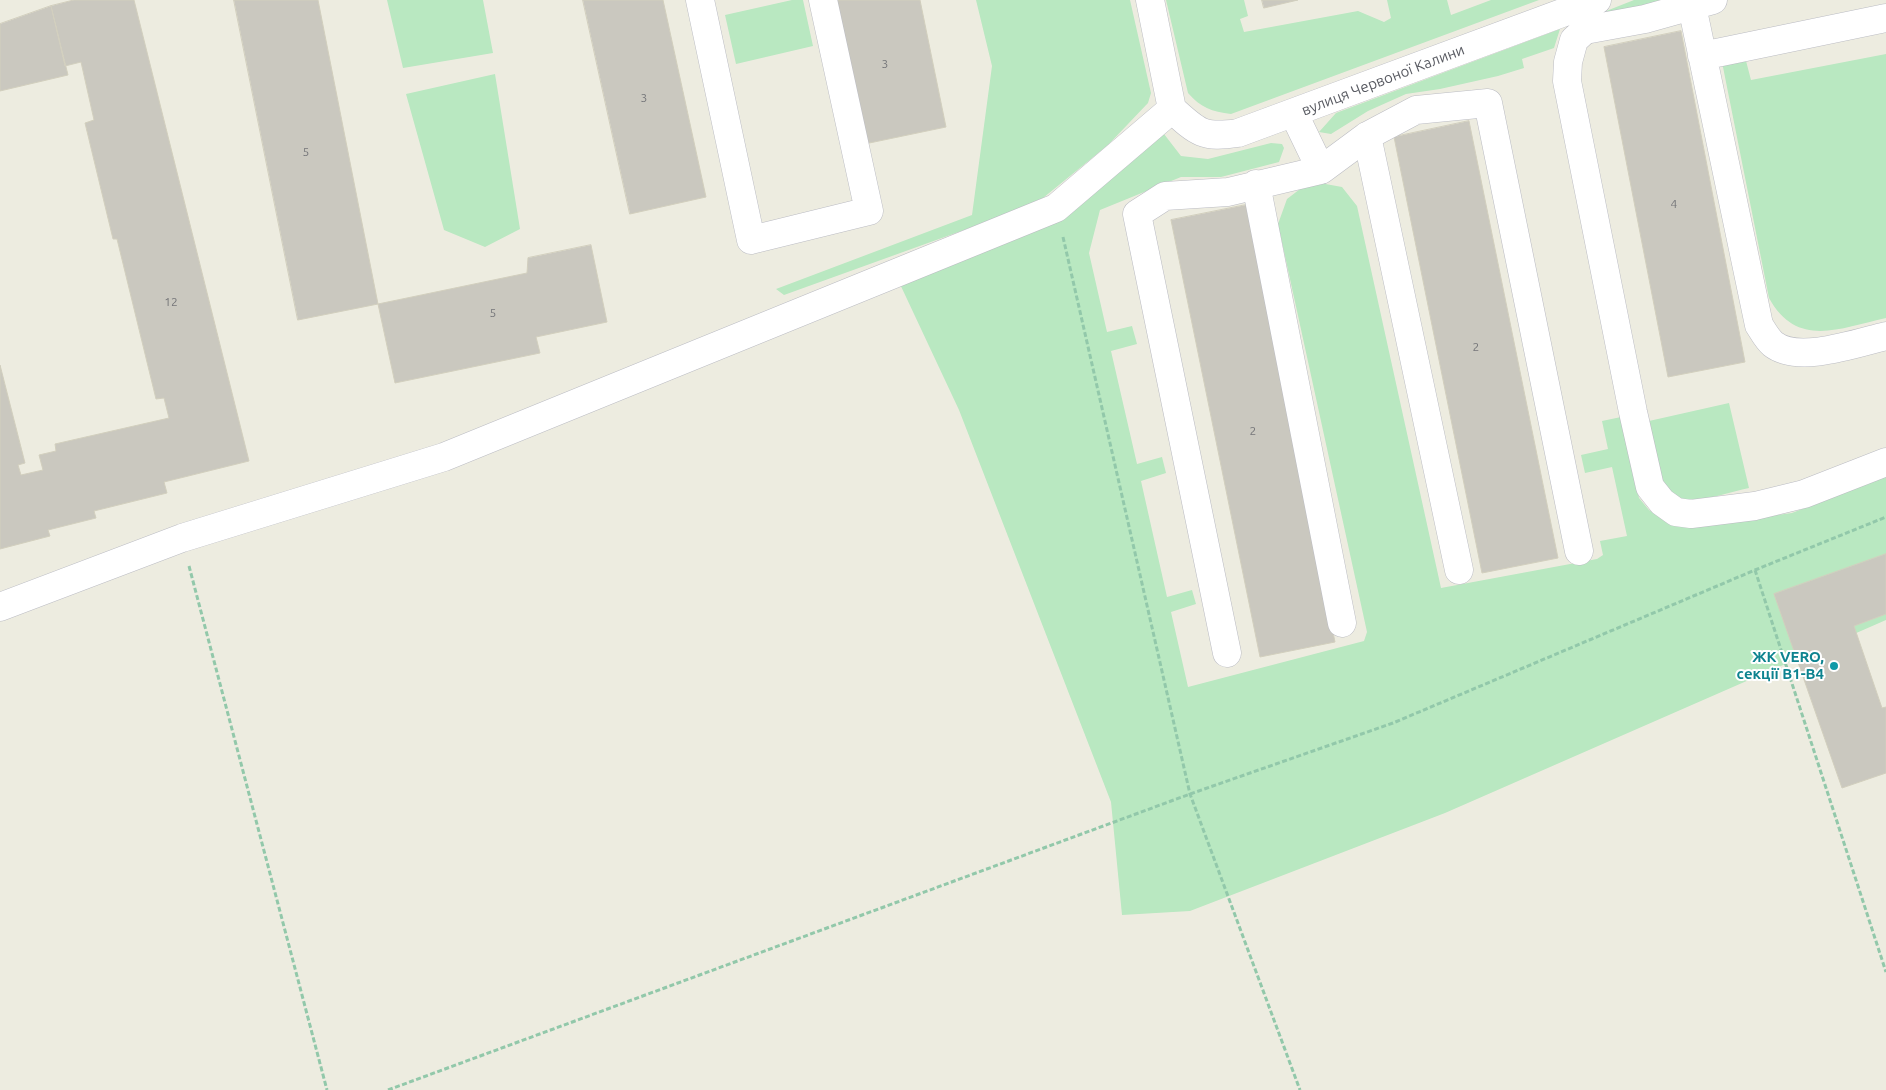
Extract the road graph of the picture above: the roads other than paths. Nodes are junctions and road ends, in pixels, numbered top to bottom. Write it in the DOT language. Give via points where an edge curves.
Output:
graph roads {
  1 [pos="700,0"];
  2 [pos="823,0"];
  3 [pos="1150,0"];
  4 [pos="1597,0"];
  5 [pos="1702,3"];
  6 [pos="1886,18"];
  7 [pos="1702,56"];
  8 [pos="1172,109"];
  9 [pos="1294,114"];
  10 [pos="1367,136"];
  11 [pos="1321,170"];
  12 [pos="1256,184"];
  13 [pos="1886,336"];
  14 [pos="1886,462"];
  15 [pos="1579,550"];
  16 [pos="1459,570"];
  17 [pos="0,607"];
  18 [pos="1342,623"];
  19 [pos="1227,653"];
  1 -- 2 [label="street" via="751,240 869,212"];
  3 -- 8 [label="street"];
  4 -- 9 [label="street, вулиця Червоної Калини"];
  5 -- 7 [label="street"];
  5 -- 14 [label="street" via="1645,19 1585,30 1574,40 1568,62 1571,100 1650,487 1676,512 1691,514 1755,506 1796,496"];
  6 -- 7 [label="street"];
  7 -- 13 [label="street" via="1759,325 1772,344 1790,353 1815,352"];
  8 -- 9 [label="street, вулиця Червоної Калини" via="1193,128 1214,136 1238,133"];
  8 -- 17 [label="street" via="1056,208 444,457 182,538"];
  9 -- 11 [label="street"];
  10 -- 11 [label="street"];
  10 -- 15 [label="street" via="1416,110 1488,103"];
  10 -- 16 [label="street"];
  11 -- 12 [label="street"];
  12 -- 18 [label="street"];
  12 -- 19 [label="street" via="1228,192 1166,196 1137,214"];
}
